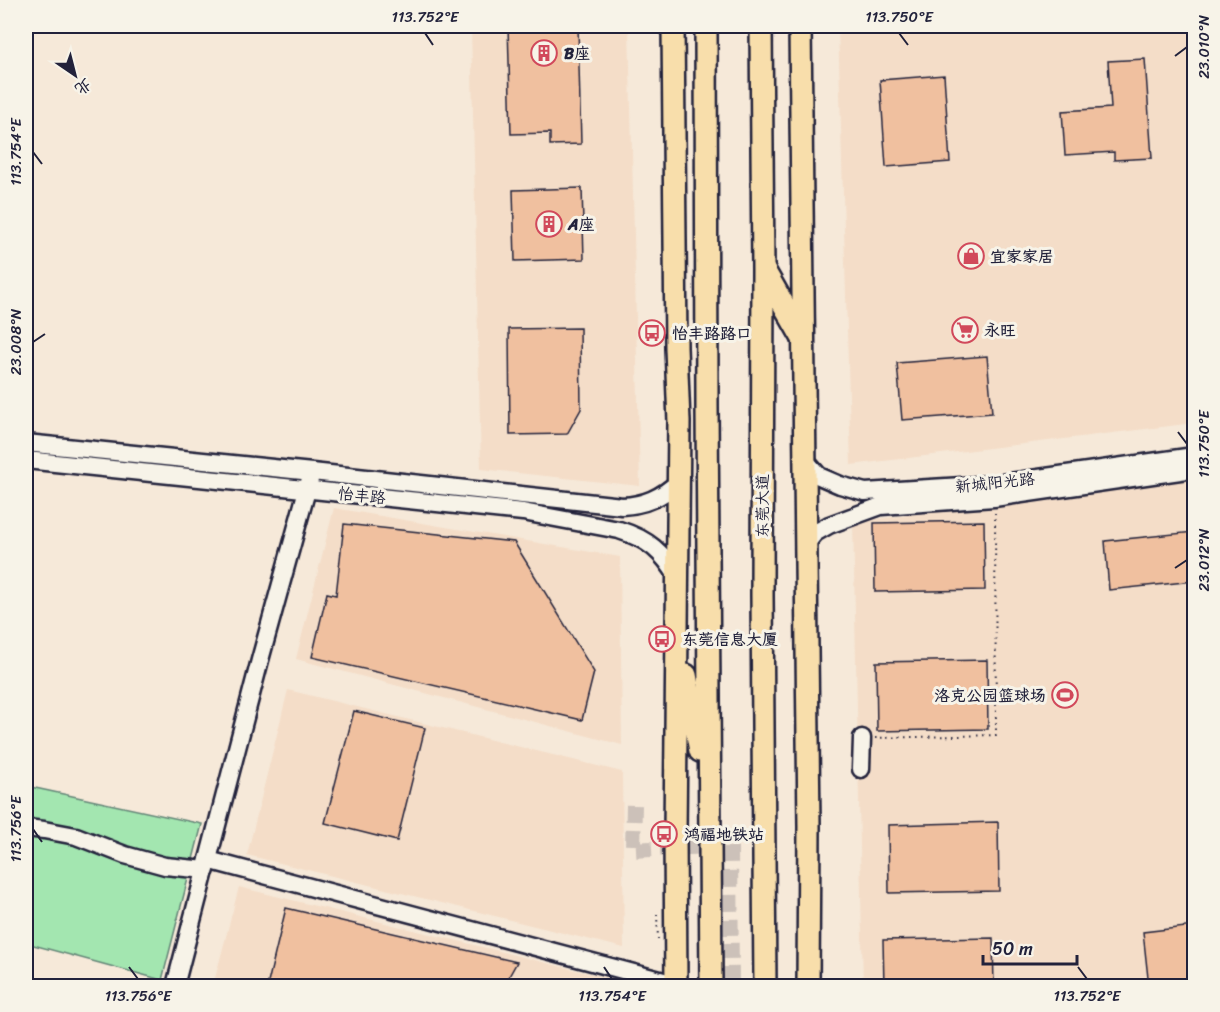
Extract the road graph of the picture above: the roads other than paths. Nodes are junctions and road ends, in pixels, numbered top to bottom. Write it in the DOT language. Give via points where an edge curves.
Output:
graph roads {
  1 [pos="673,26"];
  2 [pos="706,26"];
  3 [pos="761,26"];
  4 [pos="800,26"];
  5 [pos="764,270"];
  6 [pos="803,341"];
  7 [pos="26,443"];
  8 [pos="1194,456"];
  9 [pos="26,460"];
  10 [pos="805,460"];
  11 [pos="1194,469"];
  12 [pos="312,472"];
  13 [pos="678,482"];
  14 [pos="308,489"];
  15 [pos="806,544"];
  16 [pos="678,578"];
  17 [pos="677,634"];
  18 [pos="862,738"];
  19 [pos="861,770"];
  20 [pos="711,807"];
  21 [pos="26,828"];
  22 [pos="207,865"];
  23 [pos="675,985"];
  24 [pos="175,987"];
  25 [pos="711,987"];
  26 [pos="765,987"];
  27 [pos="808,987"];
  1 -- 13 [label="main road"];
  2 -- 20 [label="main road"];
  3 -- 5 [label="main road, 东莞大道"];
  4 -- 6 [label="main road"];
  5 -- 6 [label="main road"];
  5 -- 26 [label="main road, 东莞大道"];
  6 -- 10 [label="main road"];
  7 -- 12 [label="street, 怡丰路"];
  8 -- 10 [label="street, 新城阳光路" via="995,484 866,492 819,476"];
  9 -- 14 [label="street, 怡丰路"];
  10 -- 15 [label="main road"];
  11 -- 15 [label="street, 新城阳光路" via="994,498 881,506 829,525"];
  12 -- 13 [label="street, 怡丰路" via="622,506 647,503"];
  12 -- 14 [label="street"];
  13 -- 16 [label="main road"];
  14 -- 16 [label="street, 怡丰路" via="523,512 619,530 654,547"];
  14 -- 22 [label="street"];
  15 -- 27 [label="main road"];
  16 -- 17 [label="main road"];
  17 -- 20 [label="main road"];
  17 -- 23 [label="main road"];
  18 -- 19 [label="street"];
  20 -- 25 [label="main road"];
  21 -- 22 [label="street" via="76,836 155,863 185,868"];
  22 -- 23 [label="street"];
  22 -- 24 [label="street"];
}
